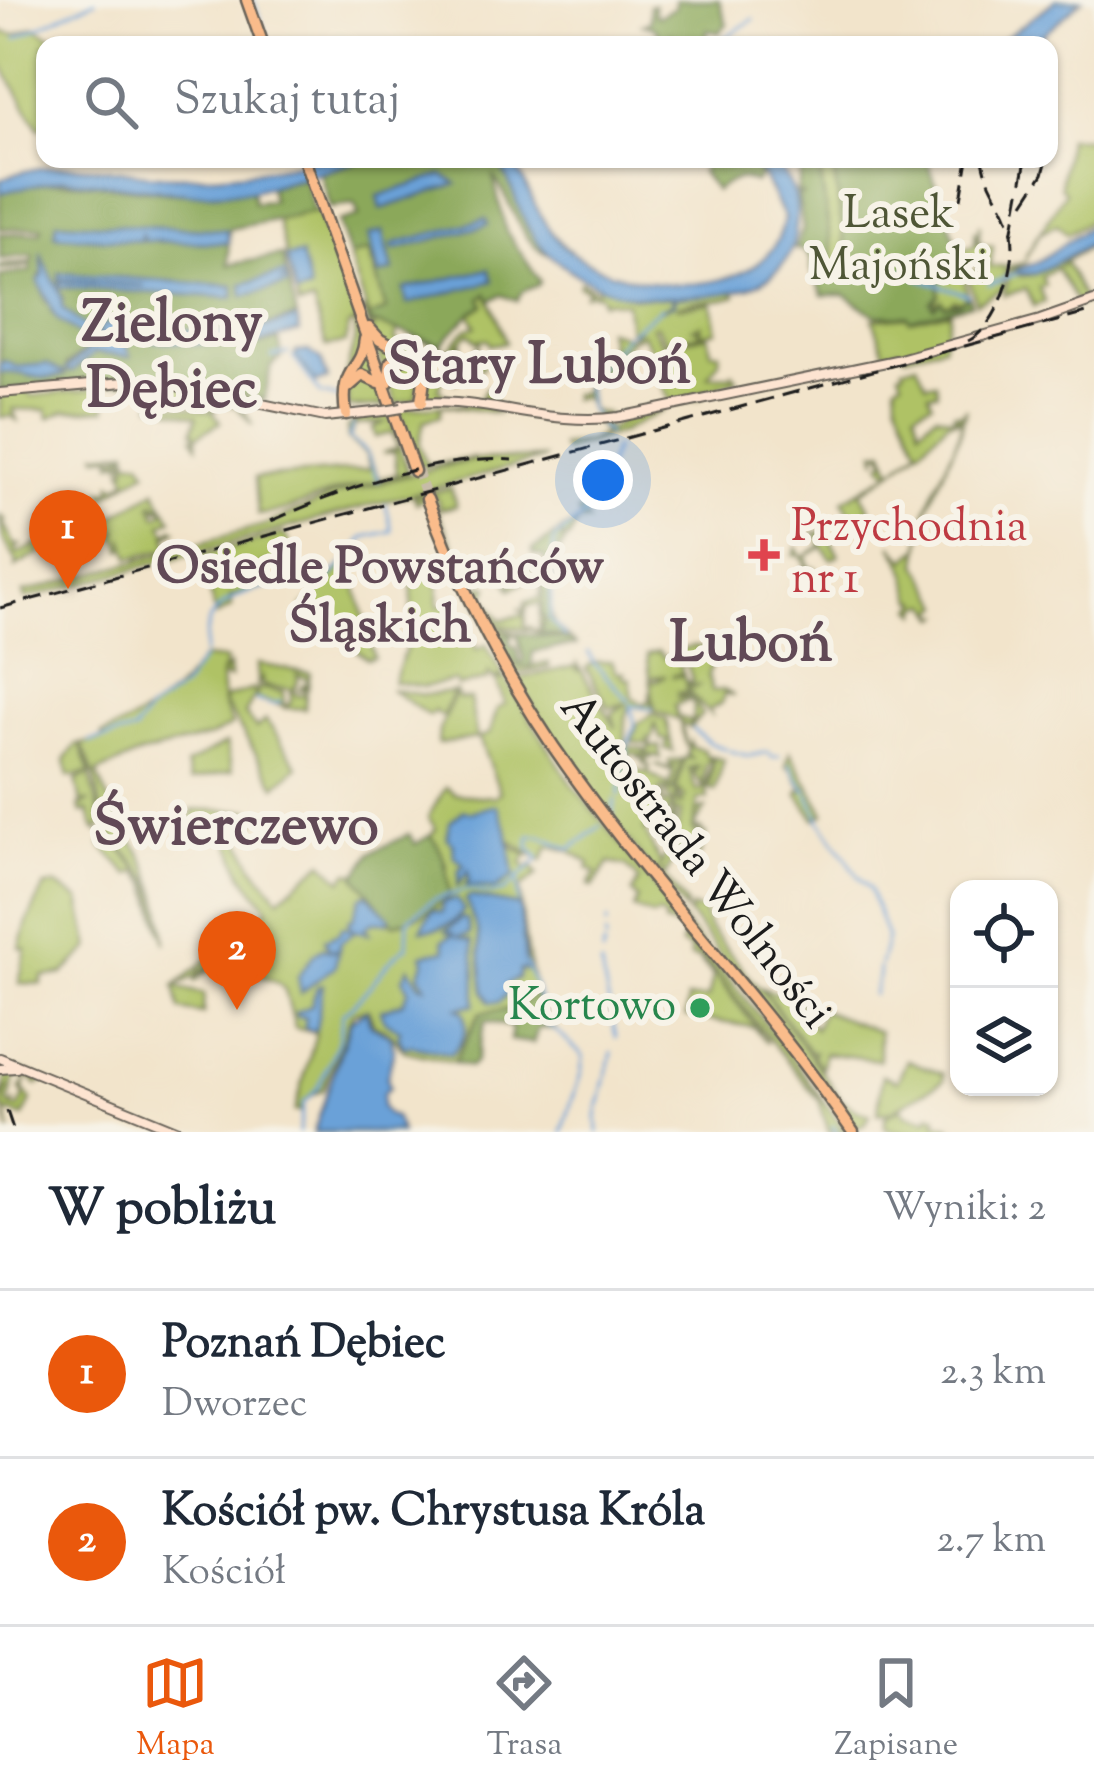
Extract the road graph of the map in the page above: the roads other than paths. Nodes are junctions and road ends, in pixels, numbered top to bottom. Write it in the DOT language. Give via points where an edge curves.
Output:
graph roads {
  1 [pos="249,0"];
  2 [pos="262,36"];
  3 [pos="308,168"];
  4 [pos="325,214"];
  5 [pos="1094,301"];
  6 [pos="361,314"];
  7 [pos="363,328"];
  8 [pos="0,393"];
  9 [pos="386,401"];
  10 [pos="457,403"];
  11 [pos="419,404"];
  12 [pos="350,414"];
  13 [pos="415,471"];
  14 [pos="6,1063"];
  15 [pos="176,1131"];
  16 [pos="852,1132"];
  1 -- 2 [label="highway"];
  3 -- 4 [label="highway"];
  4 -- 6 [label="highway"];
  4 -- 7 [label="highway"];
  5 -- 10 [label="main road" via="896,360 609,419"];
  6 -- 9 [label="highway"];
  6 -- 11 [label="highway" via="376,338 419,359"];
  7 -- 9 [label="highway"];
  7 -- 12 [label="highway" via="364,350 344,386"];
  8 -- 12 [label="main road" via="147,380"];
  9 -- 11 [label="main road, bridge"];
  9 -- 11 [label="highway" via="388,366 410,357 421,369"];
  9 -- 12 [label="main road"];
  9 -- 12 [label="highway" via="374,377 357,376 347,390"];
  9 -- 13 [label="highway"];
  10 -- 11 [label="main road"];
  10 -- 11 [label="main road"];
  14 -- 15 [label="main road"];
  16 -- 16 [label="highway, Autostrada Wolności" via="775,1025 564,762 482,624 426,499 485,638 555,754"];
}
